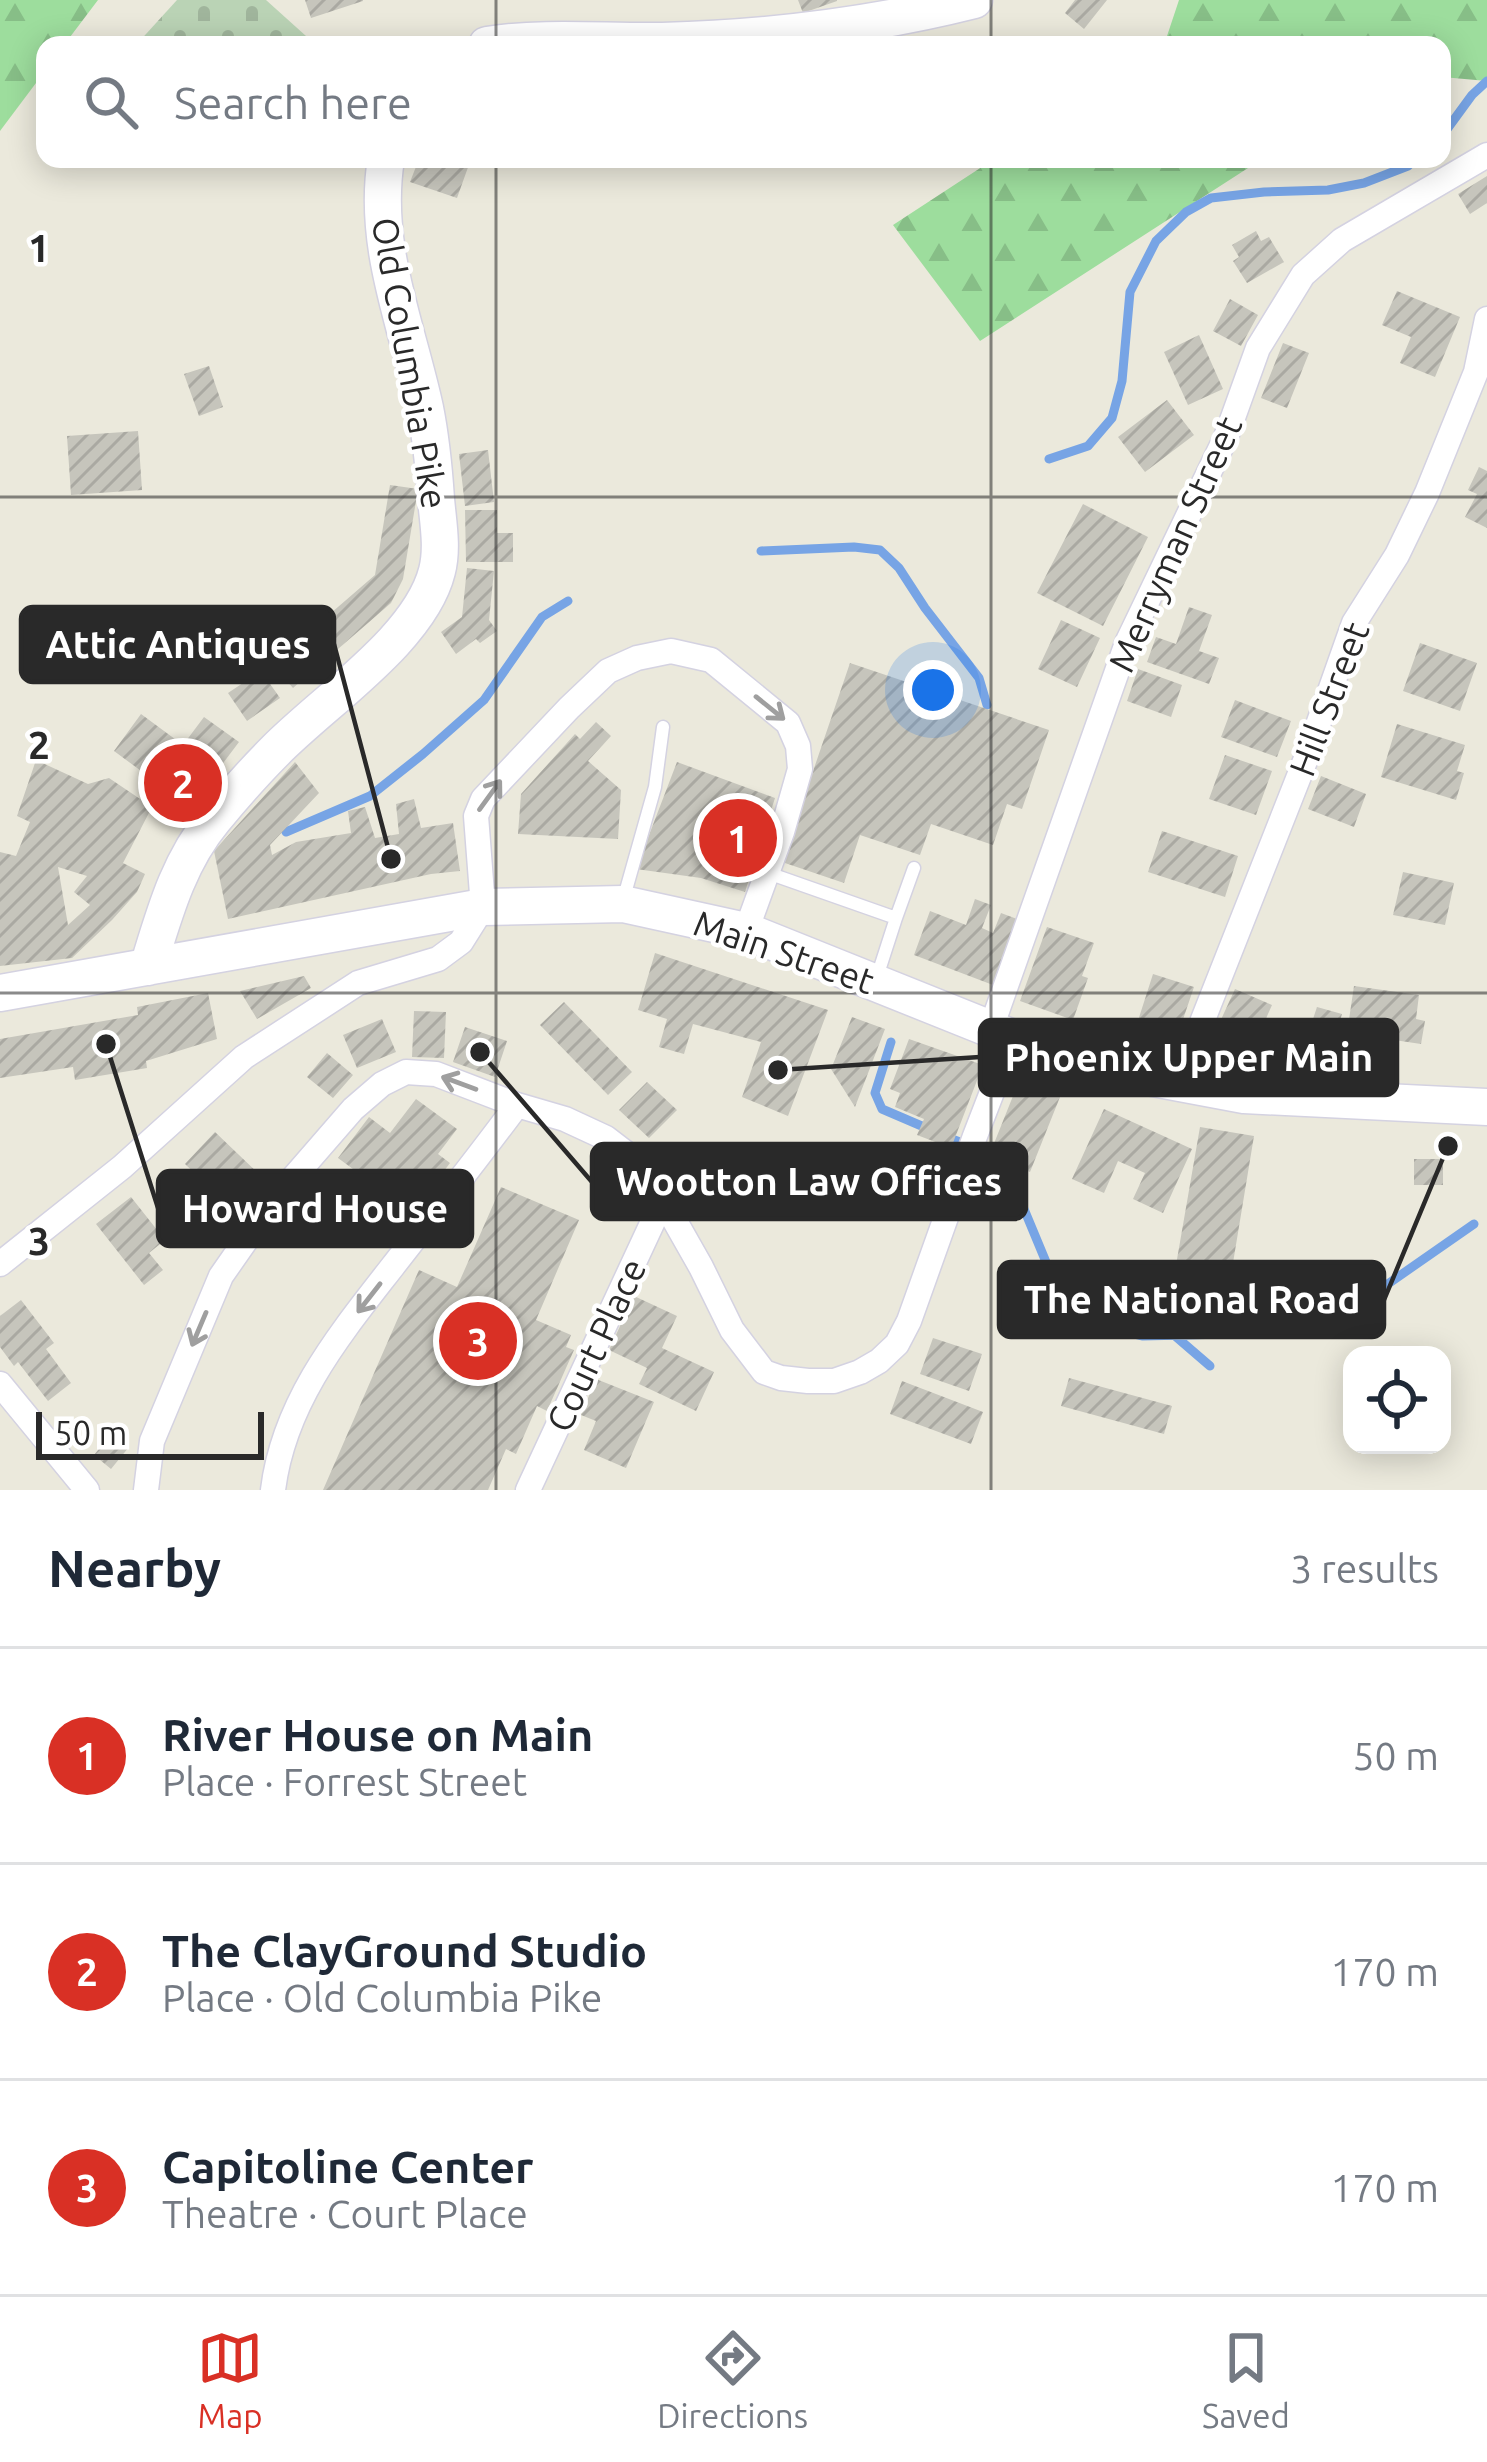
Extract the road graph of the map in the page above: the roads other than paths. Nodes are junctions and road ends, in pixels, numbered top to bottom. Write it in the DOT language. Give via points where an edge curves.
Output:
graph roads {
  1 [pos="974,0"];
  2 [pos="746,36"];
  3 [pos="1487,155"];
  4 [pos="385,168"];
  5 [pos="1487,319"];
  6 [pos="663,728"];
  7 [pos="914,868"];
  8 [pos="767,873"];
  9 [pos="623,904"];
  10 [pos="483,908"];
  11 [pos="896,918"];
  12 [pos="746,931"];
  13 [pos="148,967"];
  14 [pos="876,981"];
  15 [pos="0,993"];
  16 [pos="1002,1033"];
  17 [pos="1178,1083"];
  18 [pos="517,1105"];
  19 [pos="1487,1107"];
  20 [pos="663,1200"];
  21 [pos="0,1264"];
  22 [pos="0,1384"];
  23 [pos="87,1490"];
  24 [pos="146,1490"];
  25 [pos="273,1490"];
  26 [pos="528,1490"];
  1 -- 2 [label="main road"];
  3 -- 16 [label="street, Merryman Street" via="1342,240 1303,275 1258,348 1226,437 1127,643"];
  4 -- 13 [label="main road, Old Columbia Pike" via="381,215 425,409 438,569 407,629 213,819 176,884"];
  5 -- 17 [label="street, Hill Street" via="1476,372 1397,555 1354,623"];
  6 -- 9 [label="lane"];
  7 -- 11 [label="lane"];
  10 -- 8 [label="street, one-way" via="476,816 483,800 608,671 671,651 711,660 788,724 798,746 800,769"];
  8 -- 11 [label="lane"];
  8 -- 12 [label="street"];
  9 -- 10 [label="main road, Main Street"];
  9 -- 12 [label="main road, Main Street"];
  10 -- 13 [label="main road, Main Street"];
  10 -- 21 [label="street" via="438,959 358,983 244,1057"];
  11 -- 14 [label="lane"];
  12 -- 14 [label="main road, Main Street"];
  13 -- 15 [label="main road, Main Street"];
  14 -- 16 [label="main road, Main Street"];
  16 -- 17 [label="main road, Main Street"];
  16 -- 20 [label="street, Merryman Street" via="909,1321 879,1361 834,1381 764,1372 732,1330"];
  17 -- 19 [label="main road, Main Street" via="1244,1095"];
  18 -- 20 [label="street" via="606,1138"];
  18 -- 24 [label="street, one-way" via="436,1074 406,1072 353,1109 221,1276 152,1441"];
  18 -- 25 [label="street, one-way" via="307,1384 283,1439"];
  20 -- 26 [label="street, Court Place"];
  22 -- 23 [label="street"];
}
